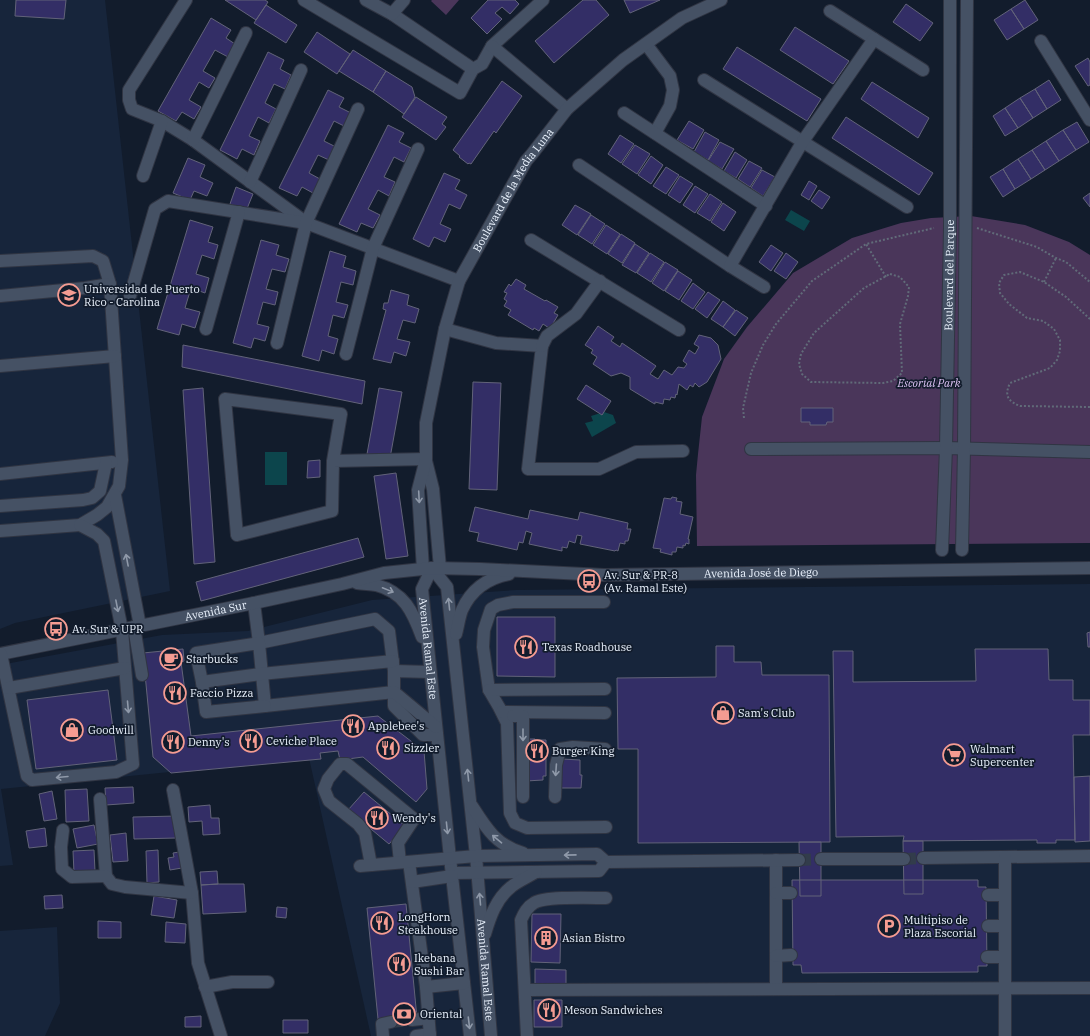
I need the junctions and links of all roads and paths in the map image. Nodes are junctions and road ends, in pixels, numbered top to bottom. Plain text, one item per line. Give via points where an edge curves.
1 (186, 0) edge
2 (304, 0) edge
3 (366, 0) edge
4 (404, 0) edge
5 (543, 0) edge
6 (721, 0) edge
7 (950, 0) edge
8 (967, 0) edge
9 (830, 10) dead end
10 (392, 14) junction
11 (246, 33) dead end
12 (874, 39) junction
13 (1041, 41) dead end
14 (646, 44) junction
15 (492, 46) junction
16 (473, 69) junction
17 (301, 70) dead end
18 (923, 70) dead end
19 (704, 80) dead end
20 (358, 109) dead end
21 (567, 110) junction
22 (624, 113) dead end
23 (1090, 120) edge
24 (162, 121) junction
25 (654, 133) junction
26 (193, 140) junction
27 (803, 141) junction
28 (418, 149) dead end
29 (578, 165) dead end
30 (143, 176) dead end
31 (250, 182) junction
32 (766, 206) junction
33 (907, 206) dead end
34 (239, 212) junction
35 (306, 222) junction
36 (966, 226) junction
37 (934, 228) dead end
38 (531, 240) dead end
39 (866, 244) junction
40 (374, 248) junction
41 (1056, 258) junction
42 (0, 261) edge
43 (730, 266) junction
44 (886, 277) junction
45 (459, 281) junction
46 (600, 281) junction
47 (1044, 282) junction
48 (1090, 282) edge
49 (110, 284) junction
50 (764, 287) dead end
51 (0, 296) edge
52 (130, 296) dead end
53 (1090, 318) edge
54 (206, 329) dead end
55 (445, 329) junction
56 (679, 330) dead end
57 (277, 343) dead end
58 (542, 346) junction
59 (346, 354) dead end
60 (115, 356) junction
61 (0, 366) edge
62 (1090, 407) edge
63 (744, 418) dead end
64 (946, 448) junction
65 (752, 449) dead end
66 (964, 449) junction
67 (683, 451) dead end
68 (1090, 452) edge
69 (426, 459) junction
70 (122, 460) junction
71 (333, 461) junction
72 (106, 463) junction
73 (0, 474) edge
74 (115, 495) junction
75 (0, 506) edge
76 (80, 525) junction
77 (0, 531) edge
78 (942, 550) dead end
79 (962, 550) dead end
80 (1090, 568) edge
81 (431, 569) junction
82 (523, 571) junction
83 (131, 578) junction
84 (112, 581) junction
85 (350, 582) junction
86 (604, 602) dead end
87 (254, 603) junction
88 (137, 626) junction
89 (122, 630) junction
90 (259, 643) junction
91 (453, 643) junction
92 (1, 654) edge
93 (429, 656) junction
94 (394, 666) junction
95 (125, 668) junction
96 (430, 672) junction
97 (262, 674) junction
98 (142, 675) dead end
99 (202, 682) junction
100 (9, 688) junction
101 (605, 689) dead end
102 (489, 690) junction
103 (394, 692) junction
104 (265, 706) junction
105 (605, 713) dead end
106 (503, 714) junction
107 (436, 731) junction
108 (605, 749) dead end
109 (173, 790) dead end
110 (523, 797) dead end
111 (555, 797) dead end
112 (100, 799) dead end
113 (470, 802) junction
114 (606, 827) dead end
115 (63, 830) dead end
116 (532, 855) junction
117 (476, 856) junction
118 (1090, 856) edge
119 (1005, 857) junction
120 (450, 858) junction
121 (923, 858) tunnel mouth
122 (904, 859) tunnel mouth
123 (776, 860) junction
124 (799, 860) tunnel mouth
125 (821, 860) tunnel mouth
126 (405, 862) junction
127 (606, 862) junction
128 (537, 872) junction
129 (477, 873) junction
130 (452, 875) junction
131 (106, 876) junction
132 (412, 882) junction
133 (192, 893) junction
134 (776, 893) junction
135 (791, 893) dead end
136 (988, 895) dead end
137 (1005, 895) junction
138 (606, 898) dead end
139 (988, 926) dead end
140 (1005, 926) junction
141 (483, 939) junction
142 (791, 955) dead end
143 (776, 956) junction
144 (987, 957) dead end
145 (1005, 957) junction
146 (268, 982) dead end
147 (464, 983) junction
148 (206, 987) junction
149 (426, 987) junction
150 (1005, 988) junction
151 (1090, 988) edge
152 (776, 989) junction
153 (525, 990) junction
154 (429, 1018) junction
155 (412, 1020) tunnel mouth
156 (391, 1022) dead end
157 (430, 1035) edge
158 (221, 1036) edge
159 (383, 1036) edge
160 (416, 1036) edge
161 (470, 1036) edge
162 (491, 1036) edge
163 (527, 1036) edge
164 (1005, 1036) edge

1 - 24 street via 129,90 132,108
2 - 16 street via 460,93
3 - 10 street
4 - 10 street
5 - 15 street
6 - 14 street, Boulevard de la Media Luna via 682,18
7 - 64 street, Boulevard del Parque via 950,228
8 - 36 street, Boulevard del Parque
9 - 12 street
10 - 16 street
11 - 26 street
12 - 18 street
12 - 27 street
13 - 23 street
14 - 21 street, Boulevard de la Media Luna via 623,60
14 - 25 street via 670,76 673,90 670,106
15 - 16 street via 482,64
15 - 21 street
17 - 31 street
19 - 27 street
20 - 35 street
21 - 45 street, Boulevard de la Media Luna via 526,161
22 - 25 street
24 - 26 street
24 - 30 street
25 - 32 street
26 - 31 street
27 - 32 street
27 - 33 street
28 - 40 street
29 - 43 street
31 - 35 street
32 - 43 street
34 - 35 street
34 - 52 street via 168,201 155,209
34 - 54 street
35 - 40 street
35 - 57 street
36 - 41 path via 1037,247
36 - 66 street, Boulevard del Parque
37 - 39 path
38 - 46 street
39 - 44 path
39 - 63 path via 812,282 776,324 763,345 751,373 743,408
40 - 45 street
40 - 59 street
41 - 47 path
41 - 48 path via 1066,262
42 - 49 street via 93,256 103,261
43 - 50 street
44 - 44 path via 864,288 814,333 801,354 799,364 802,374 811,382 883,383 893,381 902,373 900,324 909,287 900,277 890,274
45 - 55 street, Boulevard de la Media Luna
46 - 56 street
46 - 58 street via 576,314 547,336
47 - 53 path
47 - 62 path via 1020,272 1004,275 1000,283 1000,293 1009,304 1028,318 1043,321 1054,329 1060,340 1057,360 1050,368 1010,383 1006,390 1008,397 1020,406
49 - 51 street
49 - 60 street
55 - 58 street via 496,343
55 - 69 street, Boulevard de la Media Luna via 426,423
58 - 67 street via 528,469 599,469 636,452
60 - 61 street
60 - 70 street
64 - 65 street
64 - 66 street
64 - 78 street, Boulevard del Parque
66 - 68 street
66 - 79 street, Boulevard del Parque
69 - 71 street
69 - 81 street, Boulevard de la Media Luna via 433,490
69 -> 81 street, Boulevard de la Media Luna via 418,490
70 - 72 street
70 - 74 street via 119,486
71 - 71 street via 341,414 225,399 237,535 332,511
72 - 73 street
72 - 75 street via 100,491 92,498
74 - 76 street via 107,507
83 -> 74 street
76 - 77 street
76 - 84 street via 104,541
80 - 82 street, Avenida José de Diego via 604,575
81 - 82 street, Avenida José de Diego
81 - 85 street, Avenida Sur via 384,573
91 -> 81 street, Avenida Ramal Este via 448,587
81 - 93 street, Avenida Ramal Este via 422,589
82 - 91 street via 499,576 476,589 461,612
83 - 84 street
83 - 88 street
84 -> 89 street
85 - 87 street, Avenida Sur
85 -> 93 street via 376,585 395,593 406,604 416,621
86 - 102 street via 513,602 491,609 484,630 483,647
87 - 88 street, Avenida Sur
87 - 90 street
88 - 89 street, Avenida Sur
88 - 98 street
89 - 92 street, Avenida Sur
89 - 95 street
90 - 94 street via 375,619 389,632
90 - 97 street
90 - 99 street via 196,653
113 -> 91 street, Avenida Ramal Este
92 - 100 street
93 - 96 street, Avenida Ramal Este
94 - 96 street
94 - 97 street
94 - 103 street
95 - 100 street
95 -> 100 street via 132,764 116,772 32,780 28,776
96 - 107 street, Avenida Ramal Este
97 - 99 street
97 - 104 street
99 - 104 street via 206,712
101 - 102 street
102 - 106 street
103 - 104 street
103 - 107 street
105 - 106 street
106 -> 110 street via 523,716
106 - 114 street via 507,724 510,813 515,823 527,828
107 -> 120 street, Avenida Ramal Este
108 -> 111 street via 560,749 556,765
109 - 133 street
112 - 131 street
116 -> 113 street via 512,850 489,832
113 - 117 street, Avenida Ramal Este
115 - 131 street via 62,869 72,877
116 - 117 street
127 -> 116 street via 597,854
117 - 120 street
117 - 129 street, Avenida Ramal Este
118 - 119 street
119 - 121 street
119 - 137 street
120 - 126 street
120 - 130 street, Avenida Ramal Este
122 - 125 street
123 - 124 street
123 - 127 street
123 - 134 street
126 - 126 street via 366,865 365,833 358,824 329,801 324,789 328,779 340,764 347,764 414,819 398,843
126 - 132 street
127 - 128 street via 599,871
128 - 129 street
128 - 141 street via 511,886 498,901
129 - 130 street
141 -> 129 street, Avenida Ramal Este
130 - 132 street
130 - 147 street, Avenida Ramal Este
131 - 133 street via 112,884 125,887
132 - 149 street
133 - 148 street via 198,963
134 - 135 street
134 - 143 street
136 - 137 street
137 - 140 street
138 - 153 street via 546,899 535,902 525,911 521,920
139 - 140 street
140 - 145 street
141 - 162 street, Avenida Ramal Este
142 - 143 street
143 - 152 street
144 - 145 street
145 - 150 street
146 - 148 street via 232,982
147 - 149 street
147 -> 161 street, Avenida Ramal Este
148 - 158 street
149 - 154 street
150 - 151 street
150 - 152 street
150 - 164 street
152 - 153 street
153 - 163 street
154 - 155 street
154 - 157 street
156 - 159 street via 382,1024
157 - 160 street

